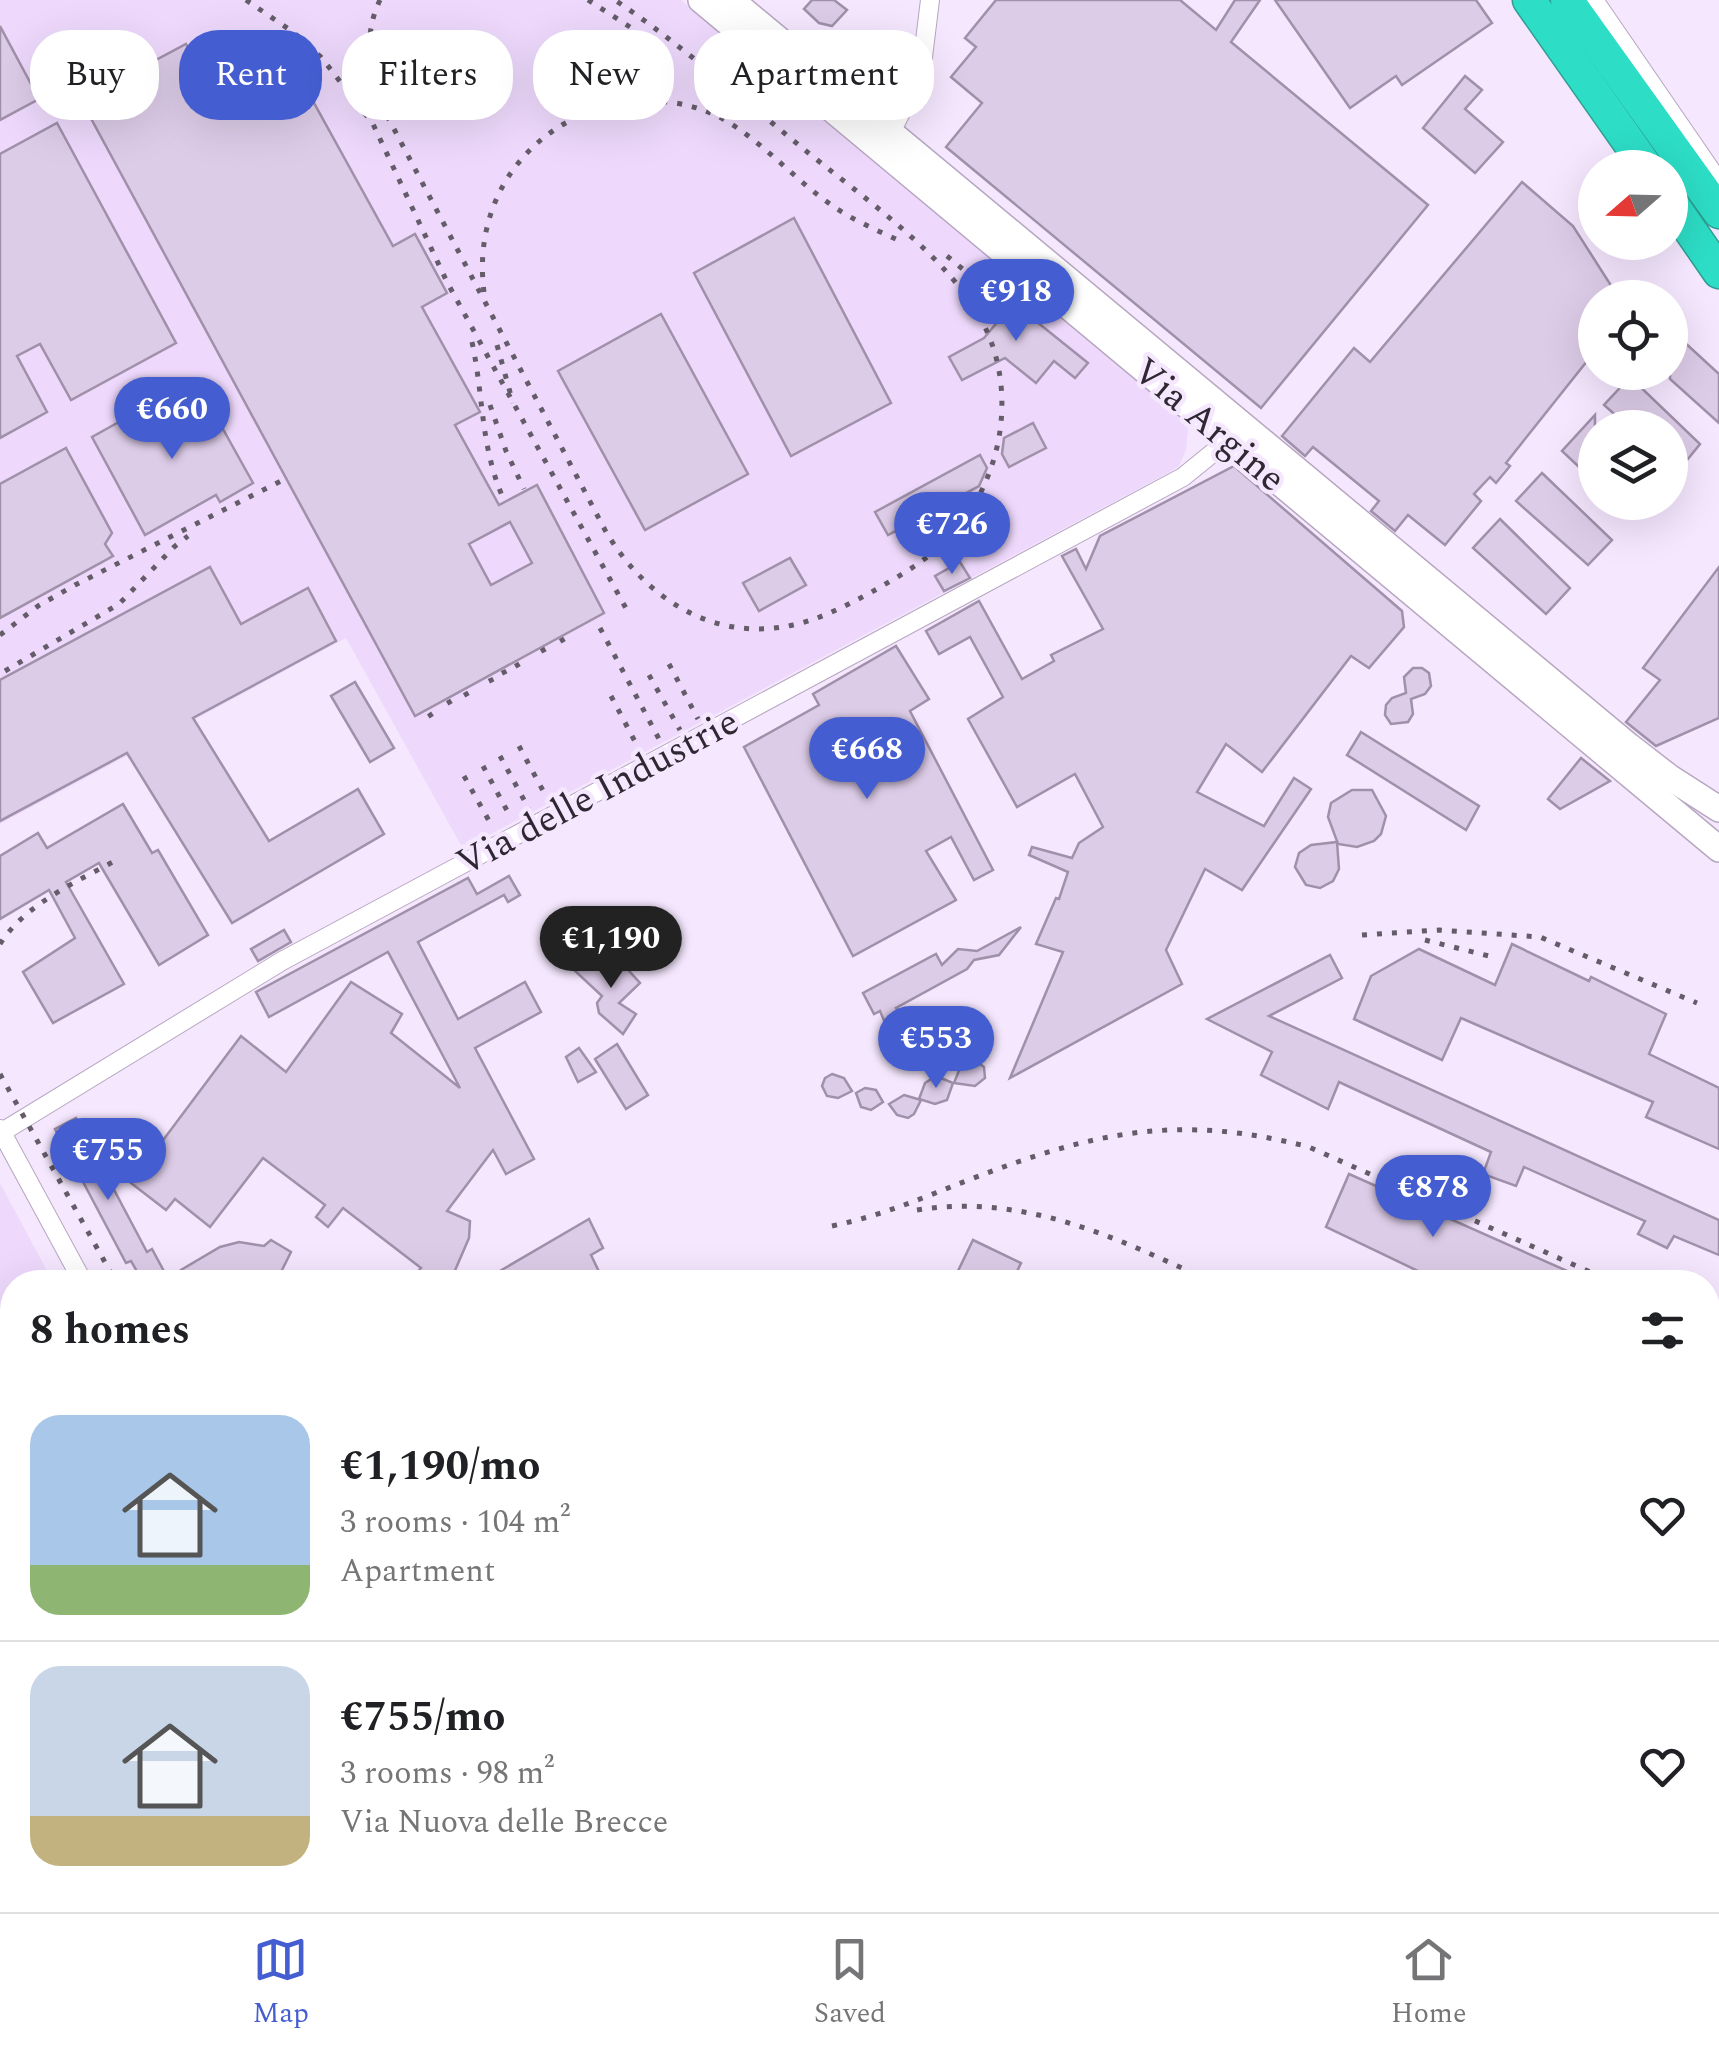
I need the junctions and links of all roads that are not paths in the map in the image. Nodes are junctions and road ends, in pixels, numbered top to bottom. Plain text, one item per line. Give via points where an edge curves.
1 (701, 0) edge
2 (731, 0) edge
3 (930, 0) edge
4 (1529, 0) edge
5 (1567, 0) edge
6 (1594, 0) edge
7 (885, 141) junction
8 (1633, 150) edge
9 (1719, 182) edge
10 (1719, 212) edge
11 (1688, 227) edge
12 (1719, 272) edge
13 (1238, 432) junction
14 (1719, 809) edge
15 (1719, 850) edge
16 (1, 1130) edge
17 (77, 1270) edge

1 - 7 street, Via Argine
2 - 7 street, Via Argine
3 - 7 street via 916,84
4 - 8 highway
5 - 10 highway
6 - 9 street
7 - 13 street, Via Argine
11 - 12 highway
13 - 14 street, Via Argine via 1629,746
13 - 15 street, Via Argine
13 - 16 street, Via delle Industrie via 1182,477 282,961
16 - 17 street

